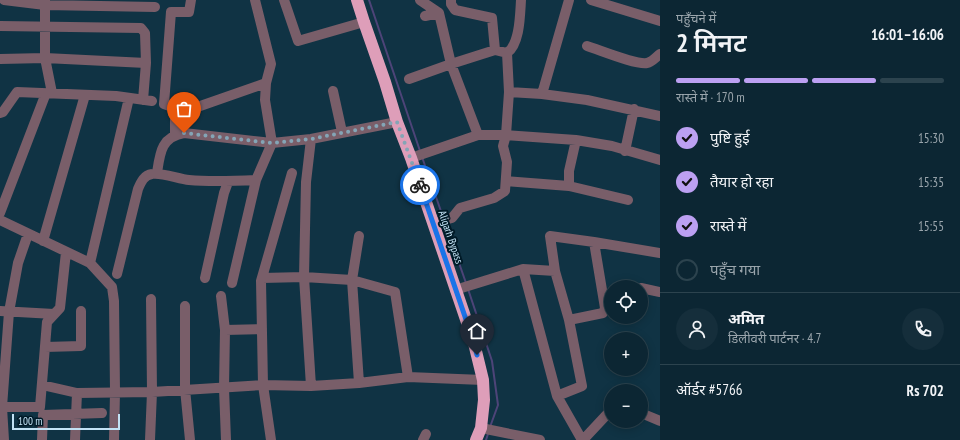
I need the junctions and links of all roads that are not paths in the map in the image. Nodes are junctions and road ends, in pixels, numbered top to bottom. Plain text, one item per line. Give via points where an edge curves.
1 (4, 0) edge
2 (191, 0) edge
3 (255, 0) edge
4 (284, 0) edge
5 (357, 0) edge
6 (420, 0) edge
7 (451, 0) edge
8 (521, 0) edge
9 (569, 0) edge
10 (591, 0) edge
11 (45, 3) edge
12 (155, 7) dead end
13 (439, 13) junction
14 (425, 16) dead end
15 (660, 21) edge
16 (364, 22) junction
17 (0, 26) edge
18 (46, 26) junction
19 (587, 46) dead end
20 (495, 50) junction
21 (507, 53) junction
22 (660, 54) edge
23 (45, 58) junction
24 (0, 59) edge
25 (146, 63) junction
26 (451, 64) junction
27 (409, 79) dead end
28 (266, 83) junction
29 (332, 91) dead end
30 (509, 92) junction
31 (49, 93) junction
32 (542, 94) junction
33 (85, 95) junction
34 (129, 98) junction
35 (175, 108) junction
36 (634, 109) junction
37 (0, 113) edge
38 (660, 116) edge
39 (397, 122) junction
40 (342, 132) junction
41 (175, 134) junction
42 (478, 135) junction
43 (506, 135) junction
44 (311, 139) junction
45 (576, 140) junction
46 (272, 143) junction
47 (625, 151) junction
48 (417, 156) junction
49 (660, 160) edge
50 (292, 173) dead end
51 (157, 174) junction
52 (256, 180) junction
53 (506, 181) junction
54 (228, 182) junction
55 (569, 186) junction
56 (628, 200) dead end
57 (0, 213) edge
58 (0, 220) edge
59 (435, 223) junction
60 (28, 234) junction
61 (359, 236) dead end
62 (43, 241) junction
63 (594, 242) junction
64 (659, 251) edge
65 (66, 252) junction
66 (90, 263) junction
67 (524, 270) junction
68 (555, 271) junction
69 (117, 274) dead end
70 (304, 277) junction
71 (205, 278) dead end
72 (262, 278) junction
73 (352, 280) junction
74 (232, 283) dead end
75 (462, 288) junction
76 (648, 289) edge
77 (660, 292) edge
78 (221, 296) dead end
79 (151, 299) dead end
80 (185, 306) dead end
81 (4, 311) edge
82 (82, 311) dead end
83 (49, 317) junction
84 (569, 320) junction
85 (262, 329) junction
86 (225, 330) junction
87 (45, 347) junction
88 (2, 365) edge
89 (408, 378) junction
90 (483, 380) junction
91 (2, 382) edge
92 (359, 383) junction
93 (42, 385) junction
94 (263, 385) junction
95 (311, 386) junction
96 (224, 388) junction
97 (185, 389) junction
98 (115, 392) junction
99 (152, 392) junction
100 (77, 394) junction
101 (556, 396) junction
102 (1, 407) edge
103 (42, 411) junction
104 (102, 413) dead end
105 (76, 415) junction
106 (648, 416) edge
107 (604, 418) edge
108 (660, 421) edge
109 (489, 432) edge
110 (4, 440) edge
111 (42, 440) edge
112 (75, 440) edge
113 (114, 440) edge
114 (150, 440) edge
115 (190, 440) edge
116 (226, 440) edge
117 (271, 440) edge
118 (476, 440) edge
119 (537, 440) edge
120 (583, 440) edge

1 - 11 street
2 - 35 street via 189,12 171,12 164,104
3 - 28 street via 271,58
4 - 16 street via 298,41
5 - 16 highway, Aligarh Bypass
6 - 13 street
7 - 20 street via 455,10 492,18
8 - 21 street via 518,30 514,45
9 - 32 street
10 - 15 street
11 - 12 street
11 - 18 street
13 - 14 street
13 - 26 street
16 - 39 highway, Aligarh Bypass
17 - 18 street
18 - 23 street
18 - 25 street via 141,28 145,32
19 - 22 street via 645,63
20 - 21 street
20 - 26 street
21 - 30 street
23 - 24 street
23 - 25 street
23 - 31 street
25 - 34 street via 148,100
26 - 27 street
26 - 42 street
28 - 35 street via 186,111
28 - 46 street via 265,100
29 - 40 street
30 - 32 street
30 - 43 street
31 - 33 street
31 - 37 street via 17,92
31 - 57 street
32 - 36 street
33 - 34 street
33 - 62 street
34 - 66 street
35 - 41 street
36 - 38 street
36 - 47 street
39 - 40 street
39 - 48 highway, Aligarh Bypass
40 - 44 street
41 - 46 street
41 - 51 street via 164,144
42 - 43 street
42 - 48 street
43 - 45 street
43 - 53 street via 503,146 507,162
44 - 46 street
44 - 70 street via 306,182
45 - 47 street via 612,146
45 - 55 street via 569,170
46 - 52 street
47 - 49 street
48 - 59 highway, Aligarh Bypass
50 - 72 street
51 - 54 street via 188,180
51 - 69 street via 145,177 138,189
52 - 54 street
52 - 74 street
53 - 55 street
53 - 59 street via 505,191 501,194 460,208 452,218
54 - 71 street
55 - 56 street
58 - 60 street
59 - 75 highway, Aligarh Bypass
60 - 62 street
60 - 81 street
61 - 73 street
62 - 65 street
63 - 64 street
63 - 68 street via 550,236
63 - 84 street via 605,308 603,313
65 - 66 street
65 - 83 street via 60,308
66 - 98 street via 112,287
67 - 68 street
67 - 75 street
67 - 101 street
68 - 84 street
70 - 72 street
70 - 73 street
70 - 95 street
72 - 85 street
73 - 89 street via 395,292
73 - 92 street
75 - 90 highway, Aligarh Bypass
76 - 77 street
78 - 86 street
79 - 99 street
80 - 97 street
81 - 83 street
81 - 88 street
82 - 87 street via 81,346
83 - 87 street
84 - 101 street via 582,386
85 - 86 street
85 - 94 street
86 - 96 street
87 - 93 street
88 - 91 street
89 - 90 street
89 - 92 street
90 - 109 highway, Aligarh Bypass
91 - 102 street
92 - 95 street
93 - 100 street
93 - 103 street
94 - 95 street
94 - 96 street
94 - 117 street
96 - 97 street
96 - 116 street
97 - 99 street
97 - 115 street
98 - 99 street
98 - 100 street
98 - 113 street
99 - 114 street
100 - 105 street
101 - 120 street
102 - 103 street
102 - 110 street
103 - 105 street
103 - 111 street
104 - 105 street
105 - 112 street
106 - 108 street
107 - 120 street
109 - 118 highway, Aligarh Bypass
109 - 119 street

